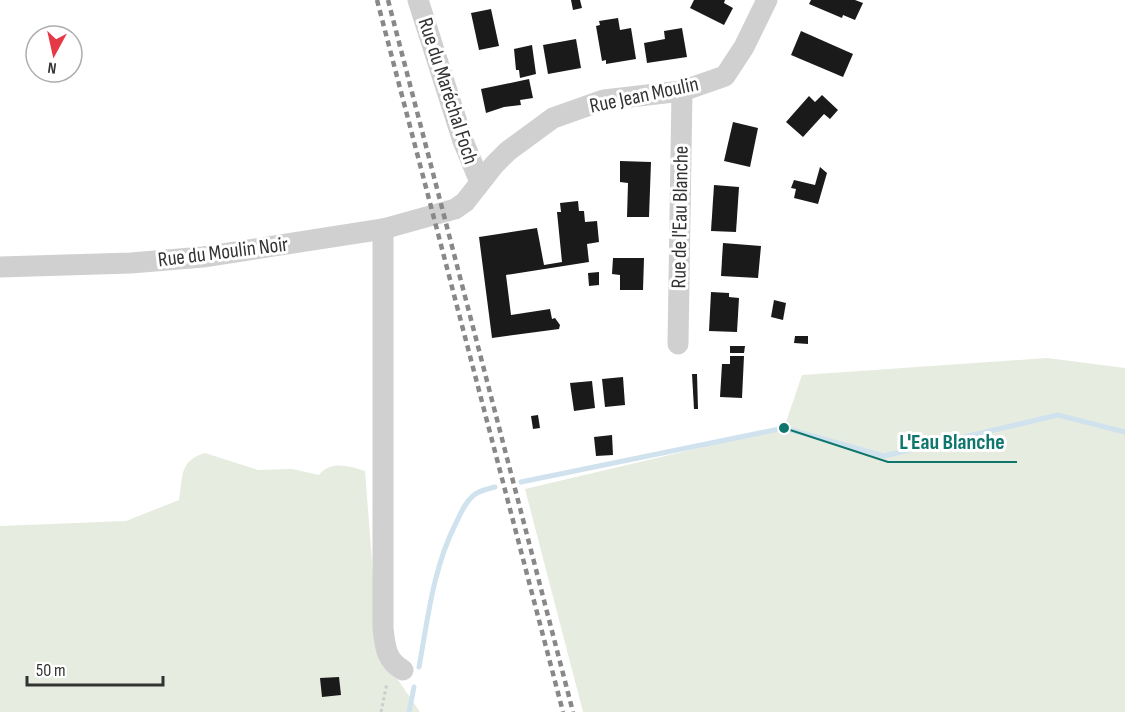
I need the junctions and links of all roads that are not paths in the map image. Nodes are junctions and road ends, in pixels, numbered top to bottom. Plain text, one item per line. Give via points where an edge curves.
1 (418, 0) edge
2 (767, 0) edge
3 (682, 91) junction
4 (480, 182) junction
5 (443, 213) joint
6 (382, 229) junction
7 (0, 267) edge
8 (678, 344) dead end
9 (399, 668) road end

1 - 4 street, Rue du Maréchal Foch
2 - 3 street, Rue Jean Moulin via 725,76
3 - 4 street, Rue Jean Moulin via 604,100 553,118 508,151
3 - 8 street, Rue de l'Eau Blanche
4 - 5 street, Rue Jean Moulin via 461,206
5 - 6 street, Rue du Moulin Noir
6 - 7 street, Rue du Moulin Noir via 203,257
6 - 9 street via 383,628 388,656

